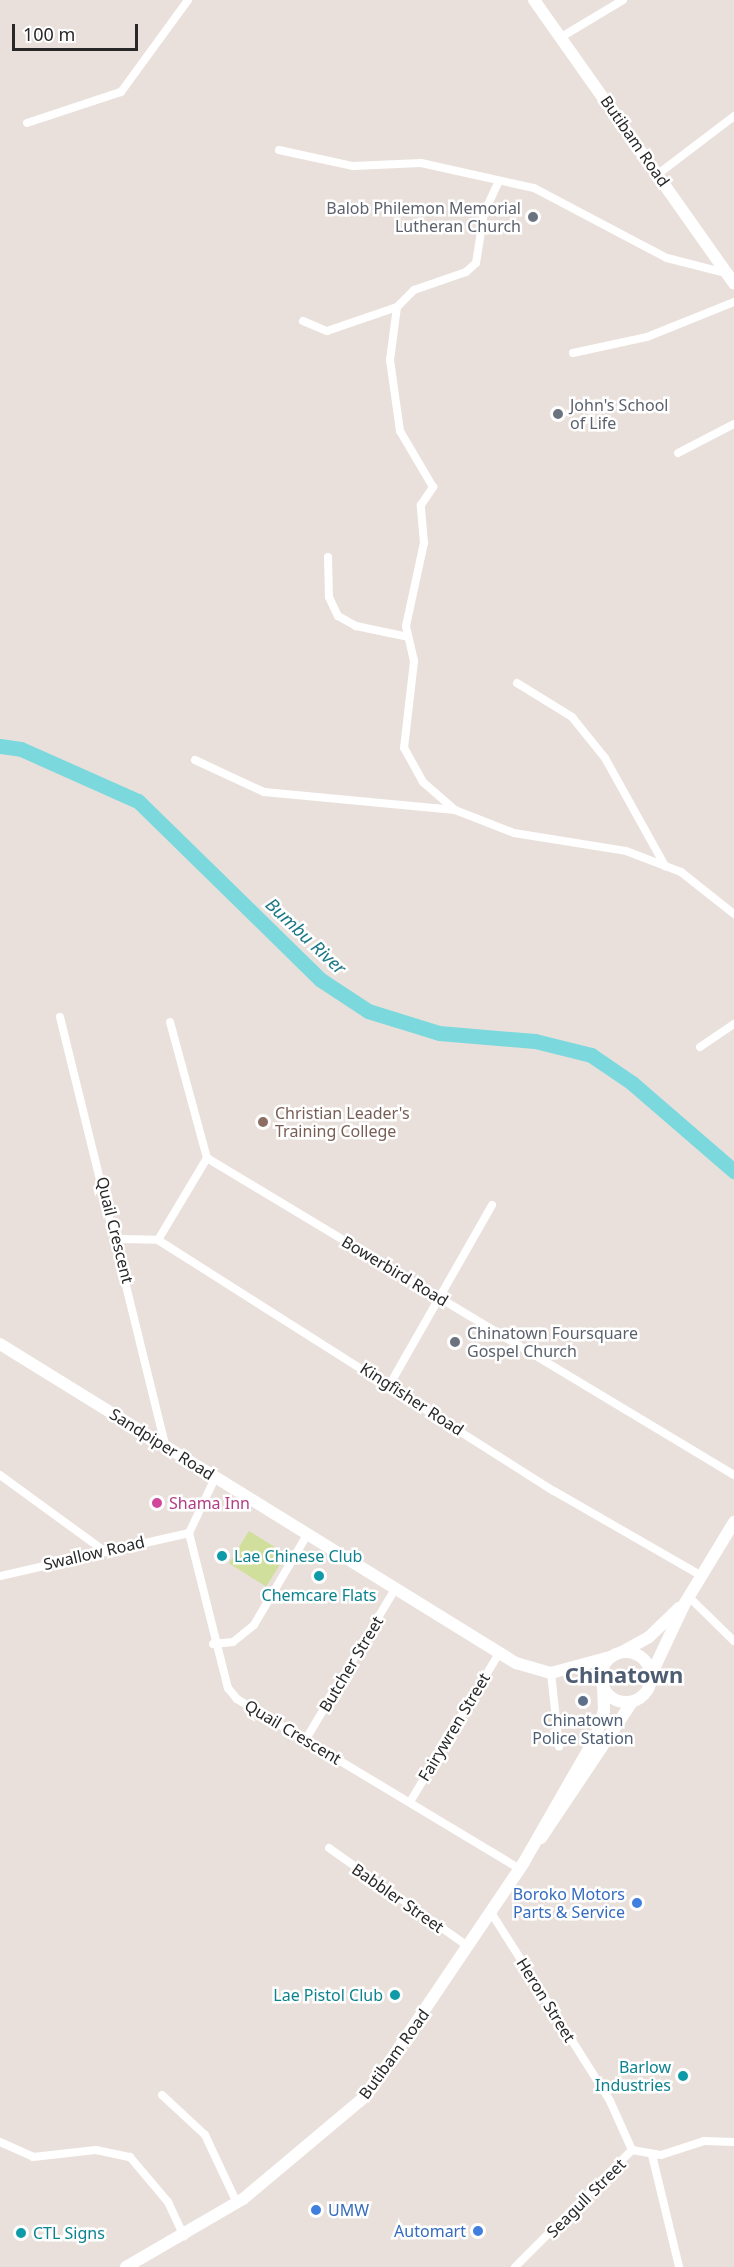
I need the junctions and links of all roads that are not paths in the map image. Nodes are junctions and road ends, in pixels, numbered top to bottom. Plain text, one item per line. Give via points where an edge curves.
1 (188, 0) edge
2 (534, 0) edge
3 (623, 0) edge
4 (563, 36) junction
5 (734, 116) edge
6 (27, 123) dead end
7 (279, 150) dead end
8 (658, 174) junction
9 (499, 181) junction
10 (726, 273) junction
11 (734, 284) edge
12 (734, 302) edge
13 (397, 307) junction
14 (303, 321) dead end
15 (573, 353) dead end
16 (734, 424) edge
17 (678, 453) dead end
18 (328, 557) dead end
19 (408, 638) junction
20 (517, 683) dead end
21 (195, 760) dead end
22 (455, 810) junction
23 (665, 866) junction
24 (734, 914) edge
25 (60, 1017) dead end
26 (170, 1022) dead end
27 (734, 1024) edge
28 (700, 1047) dead end
29 (207, 1158) junction
30 (492, 1205) dead end
31 (118, 1239) junction
32 (158, 1240) junction
33 (438, 1297) junction
34 (0, 1344) edge
35 (390, 1384) junction
36 (165, 1444) junction
37 (0, 1475) edge
38 (734, 1475) edge
39 (215, 1478) junction
40 (734, 1522) edge
41 (189, 1533) junction
42 (308, 1535) junction
43 (103, 1550) junction
44 (0, 1576) edge
45 (702, 1576) junction
46 (395, 1589) junction
47 (687, 1600) junction
48 (734, 1641) edge
49 (213, 1644) junction
50 (499, 1653) junction
51 (615, 1655) junction
52 (576, 1668) junction
53 (551, 1673) junction
54 (652, 1673) junction
55 (602, 1683) junction
56 (632, 1702) junction
57 (306, 1739) junction
58 (559, 1747) dead end
59 (410, 1802) junction
60 (329, 1848) dead end
61 (528, 1855) junction
62 (520, 1869) junction
63 (492, 1914) junction
64 (469, 1947) junction
65 (162, 2095) dead end
66 (0, 2142) edge
67 (734, 2142) edge
68 (632, 2150) junction
69 (652, 2155) junction
70 (237, 2203) junction
71 (184, 2236) junction
72 (126, 2267) edge
73 (515, 2267) edge
74 (679, 2267) edge

1 - 6 street via 121,92
2 - 4 main road, Butibam Road
3 - 4 street
4 - 8 main road, Butibam Road
5 - 8 street
7 - 9 street via 353,166 421,163
8 - 10 main road, Butibam Road
9 - 10 street via 534,188 667,258
9 - 13 street via 484,213 476,263 466,272 414,290
10 - 11 main road, Butibam Road
12 - 15 street via 647,337
13 - 14 street via 327,332
13 - 19 street via 390,360 393,400 400,431 433,487 421,505 424,543
16 - 17 street
18 - 19 street via 329,597 338,616 356,626
19 - 22 street via 414,661 404,748 423,782
20 - 23 street via 572,717 605,758
21 - 22 street via 264,792
22 - 23 street via 514,833 626,851
23 - 24 street via 702,885
25 - 31 street, Quail Crescent
26 - 29 street
27 - 28 street
29 - 32 street
29 - 33 street, Bowerbird Road
30 - 33 street
31 - 32 street
31 - 36 street, Quail Crescent
32 - 35 street, Kingfisher Road
33 - 35 street
33 - 38 street, Bowerbird Road
34 - 36 main road, Sandpiper Road
35 - 45 street, Kingfisher Road via 554,1491
36 - 39 main road, Sandpiper Road
37 - 43 street
39 - 41 street
39 - 42 main road, Sandpiper Road
40 - 45 main road
41 - 43 street, Swallow Road
41 - 49 street, Quail Crescent
42 - 46 main road, Sandpiper Road
42 - 49 street via 254,1625 233,1642
43 - 44 street, Swallow Road
45 - 47 main road
46 - 50 main road, Sandpiper Road
46 - 57 street, Butcher Street
47 - 48 street
47 - 51 main road via 649,1637
47 - 54 main road
49 - 57 street, Quail Crescent via 237,1699
50 - 53 main road, Sandpiper Road
50 - 59 street, Fairywren Street
51 - 52 main road
51 - 54 main road via 641,1656
51 - 55 main road
52 - 53 main road
52 - 55 main road
53 - 58 street
54 - 56 main road via 646,1694
55 - 56 main road via 613,1699
55 - 61 main road, Butibam Road via 604,1712 595,1738
56 - 61 main road, Butibam Road
57 - 59 street, Quail Crescent
59 - 62 street, Quail Crescent
60 - 64 street, Babbler Street
61 - 62 main road, Butibam Road
62 - 63 main road, Butibam Road
63 - 64 main road, Butibam Road
63 - 68 street, Heron Street via 610,2101
64 - 70 main road, Butibam Road via 367,2095
65 - 70 street via 205,2135
66 - 71 street via 33,2157 96,2150 130,2157 168,2202
67 - 69 street, Seagull Street via 704,2141
68 - 69 street, Seagull Street
68 - 73 street, Seagull Street
69 - 74 street
70 - 71 main road, Butibam Road
71 - 72 main road, Butibam Road

